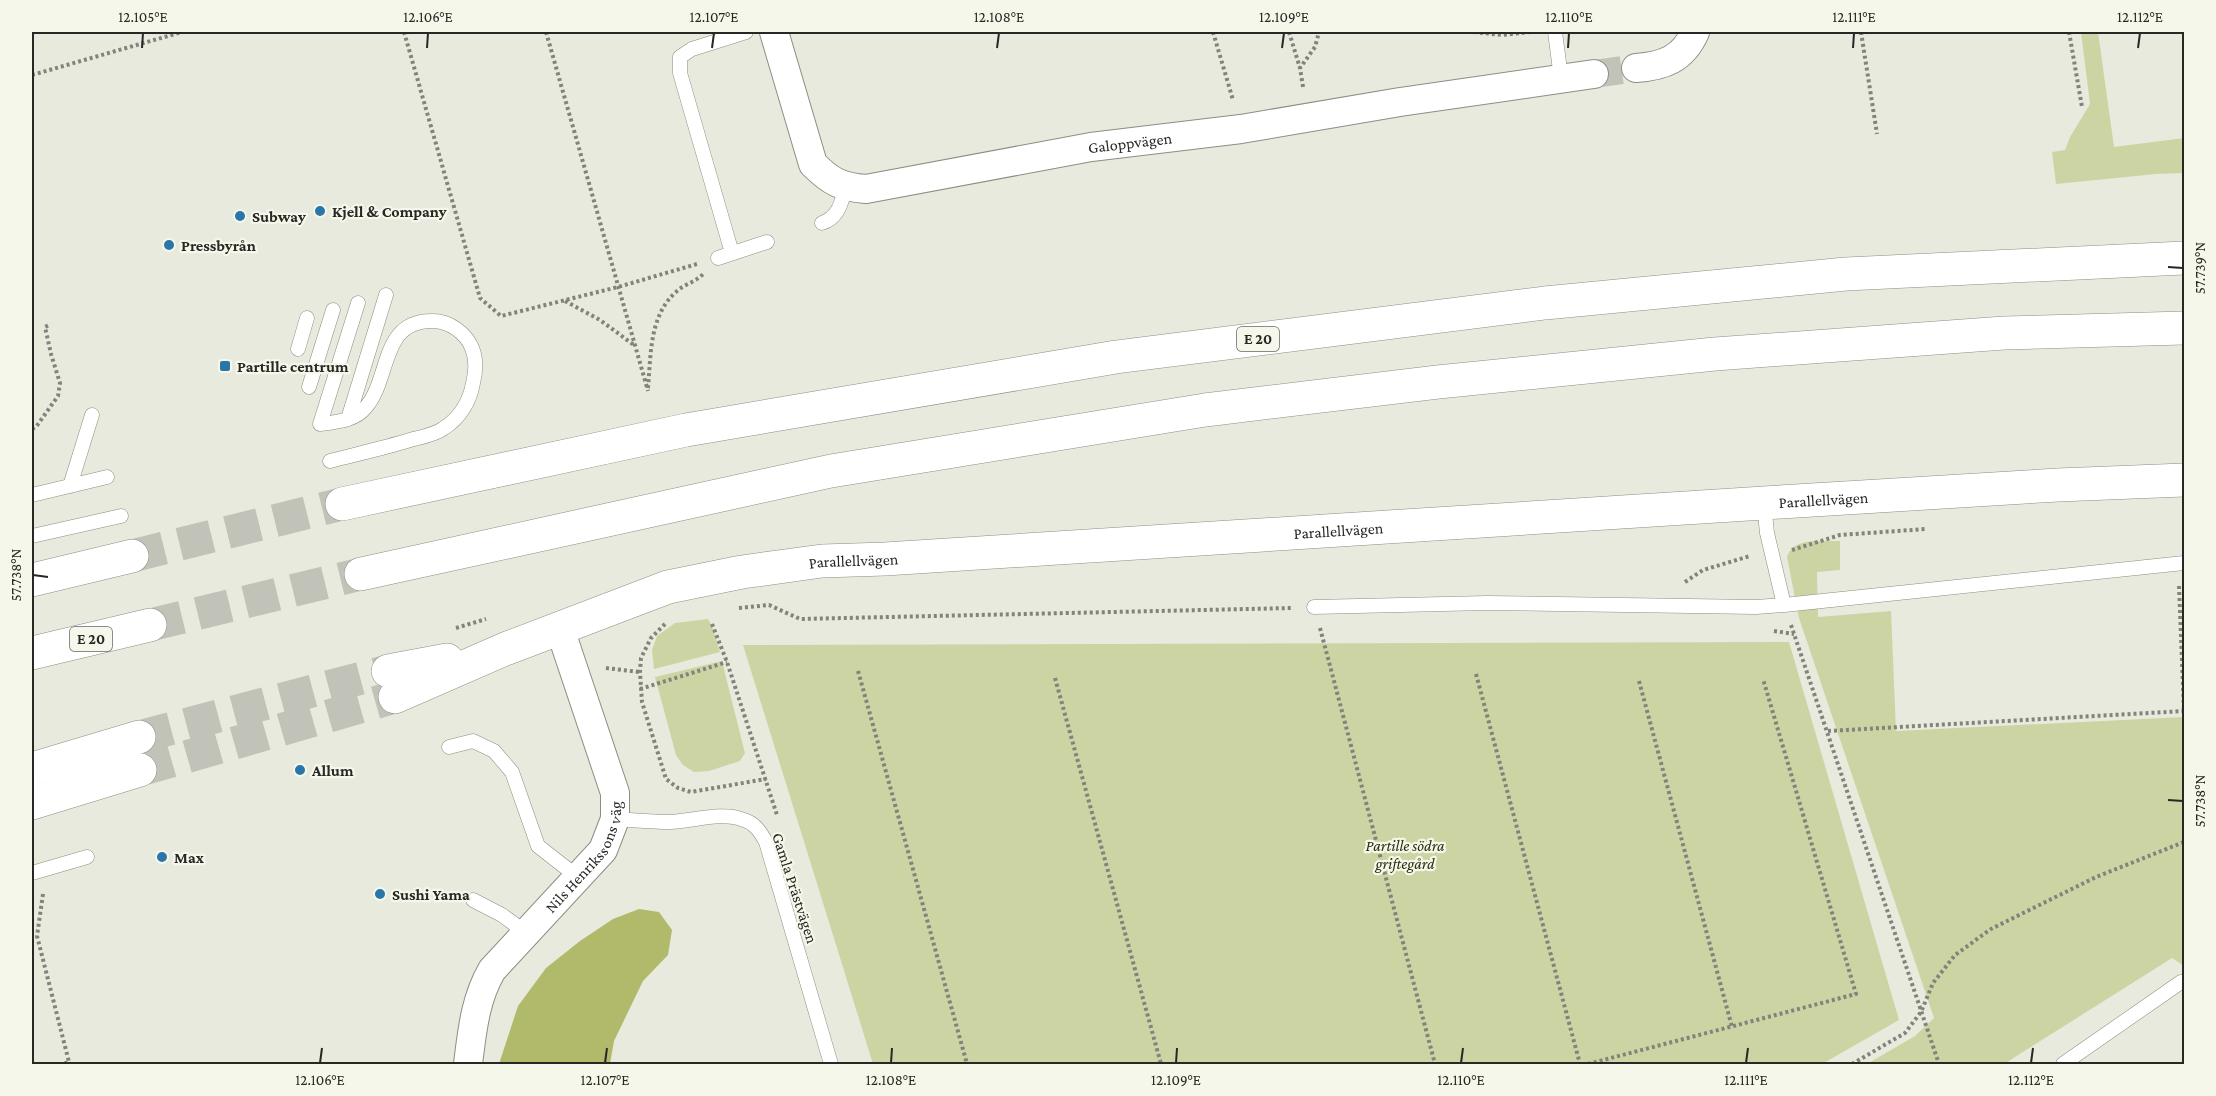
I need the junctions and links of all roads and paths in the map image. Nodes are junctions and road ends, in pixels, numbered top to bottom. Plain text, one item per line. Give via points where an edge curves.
1 (182, 32) edge
2 (404, 32) edge
3 (546, 32) edge
4 (746, 32) edge
5 (774, 32) edge
6 (1213, 32) edge
7 (1289, 32) edge
8 (1319, 32) edge
9 (1474, 32) edge
10 (1530, 32) edge
11 (1555, 32) edge
12 (1695, 32) edge
13 (1861, 32) edge
14 (2069, 32) edge
15 (1300, 68) junction
16 (1636, 68) tunnel mouth
17 (1594, 74) tunnel mouth
18 (32, 75) edge
19 (1561, 78) junction
20 (2082, 107) dead end
21 (1307, 117) junction
22 (1241, 129) junction
23 (1877, 134) dead end
24 (846, 187) junction
25 (822, 223) dead end
26 (767, 243) dead end
27 (732, 253) junction
28 (718, 258) junction
29 (2184, 258) edge
30 (618, 287) junction
31 (386, 295) dead end
32 (565, 301) junction
33 (358, 303) dead end
34 (333, 310) dead end
35 (307, 318) dead end
36 (49, 326) dead end
37 (2184, 328) edge
38 (634, 345) junction
39 (298, 350) dead end
40 (309, 387) dead end
41 (92, 415) dead end
42 (348, 419) junction
43 (32, 429) edge
44 (330, 461) dead end
45 (105, 474) dead end
46 (2184, 480) edge
47 (70, 486) junction
48 (32, 495) edge
49 (1764, 503) junction
50 (342, 504) tunnel mouth
51 (121, 516) dead end
52 (32, 536) edge
53 (132, 556) tunnel mouth
54 (2181, 563) edge
55 (361, 574) tunnel mouth
56 (32, 580) edge
57 (1784, 605) junction
58 (1314, 607) junction
59 (734, 609) dead end
60 (667, 622) dead end
61 (712, 624) dead end
62 (150, 625) tunnel mouth
63 (560, 629) junction
64 (32, 653) edge
65 (858, 671) dead end
66 (1476, 674) dead end
67 (1055, 678) dead end
68 (1763, 679) dead end
69 (1639, 681) dead end
70 (392, 684) tunnel mouth
71 (640, 689) junction
72 (2184, 711) edge
73 (1827, 731) junction
74 (139, 737) tunnel mouth
75 (449, 747) dead end
76 (32, 769) edge
77 (141, 770) tunnel mouth
78 (766, 779) dead end
79 (32, 803) edge
80 (615, 819) junction
81 (2184, 842) edge
82 (87, 857) dead end
83 (35, 872) edge
84 (579, 878) junction
85 (473, 900) dead end
86 (525, 932) junction
87 (2181, 982) dead end
88 (1921, 1012) junction
89 (1732, 1026) junction
90 (63, 1065) edge
91 (468, 1065) edge
92 (831, 1065) edge
93 (967, 1065) edge
94 (1161, 1065) edge
95 (1435, 1065) edge
96 (1580, 1065) edge
97 (1588, 1065) edge
98 (1852, 1065) edge
99 (1939, 1065) edge
100 (2062, 1065) edge

1 - 18 path
2 - 32 path via 480,298 501,316
3 - 30 path
4 - 27 lane via 692,48 680,57 680,73
5 - 24 street via 813,164
6 - 22 path
7 - 15 path
8 - 15 path via 1315,47
9 - 10 path
11 - 19 lane
12 - 16 street via 1677,56 1658,66
13 - 23 path
14 - 20 path
15 - 21 path
17 - 19 street, Galoppvägen
19 - 21 street, Galoppvägen
21 - 22 street, Galoppvägen
22 - 24 street, Galoppvägen via 1092,147 866,189
24 - 25 lane via 837,213
26 - 27 lane
27 - 28 lane
28 - 30 path
28 - 38 path via 700,277 677,291 661,312 652,337 648,391
29 - 50 main road, E 20 via 1822,276 1545,303 1116,357 686,430
30 - 32 path
30 - 38 path
31 - 42 lane
32 - 38 path
33 - 42 lane via 320,424
34 - 40 lane
35 - 39 lane
36 - 43 path via 45,327 60,383 58,396
37 - 55 main road via 2004,333 1715,354 1205,410 831,471
41 - 47 lane
42 - 44 lane via 365,409 376,392 390,347 400,332 416,323 434,321 452,326 469,339 476,356 472,389 458,416 444,429
45 - 47 lane
46 - 49 main road, Parallellvägen
47 - 48 lane
49 - 57 lane
49 - 63 main road, Parallellvägen via 822,561 668,587
51 - 52 lane
53 - 56 main road
54 - 57 lane
54 - 72 path
57 - 58 lane via 1487,603
57 - 73 path
58 - 59 path via 800,619 769,605
58 - 95 path
60 - 71 path via 651,638 641,658
61 - 71 path via 727,662
62 - 64 main road, E 20
63 - 70 main road, Parallellvägen
63 - 80 street, Nils Henrikssons väg via 615,793
65 - 93 path
66 - 96 path
67 - 94 path
68 - 89 path via 1856,994
69 - 89 path
71 - 78 path via 662,770 678,788 691,792
72 - 73 path
73 - 88 path
74 - 76 main road
75 - 84 lane via 473,741 494,751 512,772 538,846
77 - 79 main road
80 - 84 street, Nils Henrikssons väg via 603,850
80 - 92 lane, Gamla Prästvägen via 669,822 742,818 759,831 766,842
81 - 88 path via 2096,877 1991,929 1954,955 1933,983
82 - 83 lane
83 - 90 path via 43,891 37,936 69,1062
84 - 86 street, Nils Henrikssons väg
85 - 86 lane
86 - 91 street, Nils Henrikssons väg via 483,985 472,1025
87 - 100 lane
88 - 98 path via 1905,1033
88 - 99 path
89 - 97 path

